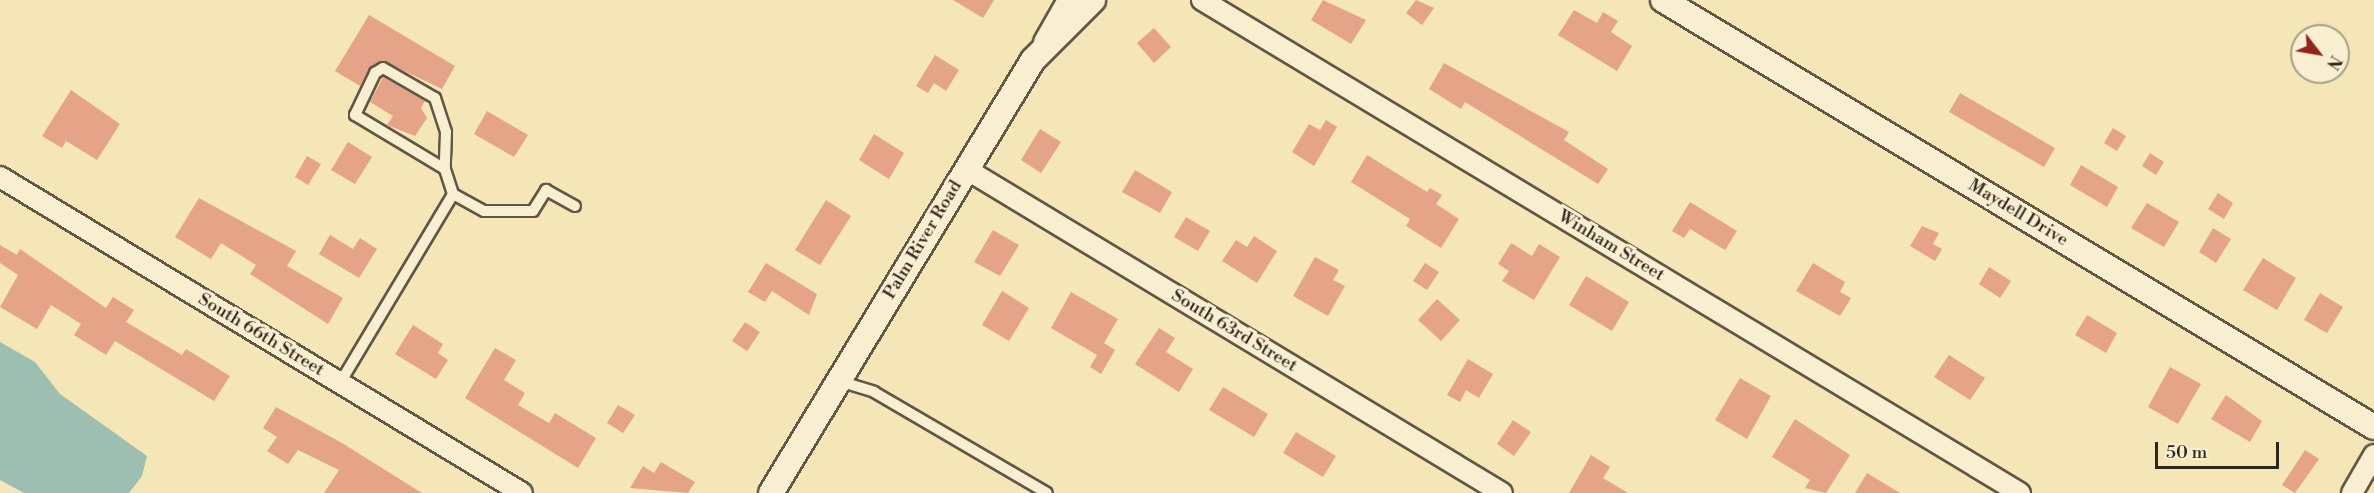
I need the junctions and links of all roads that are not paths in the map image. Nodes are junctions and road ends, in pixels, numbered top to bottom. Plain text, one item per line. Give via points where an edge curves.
1 (1068, 0) edge
2 (1093, 0) edge
3 (1202, 0) edge
4 (1663, 0) edge
5 (1033, 60) junction
6 (445, 169) junction
7 (966, 169) junction
8 (0, 177) edge
9 (453, 194) junction
10 (575, 206) dead end
11 (838, 381) junction
12 (340, 383) junction
13 (2374, 427) edge
14 (2374, 455) edge
15 (522, 493) edge
16 (771, 493) edge
17 (1047, 493) edge
18 (1502, 493) edge
19 (2020, 493) edge
20 (2352, 493) edge

1 - 5 street
2 - 5 street, Palm River Road
3 - 19 street, Winham Street
4 - 13 street, Maydell Drive
5 - 7 street, Palm River Road
6 - 6 lane via 355,115 375,73 383,68 435,99 446,132
6 - 9 lane
7 - 11 street, Palm River Road
7 - 18 street, South 63rd Street
8 - 12 street, South 66th Street
9 - 10 lane via 484,211 533,211 546,190
9 - 12 lane
11 - 16 street, Palm River Road
11 - 17 lane via 874,392
12 - 15 street, South 66th Street
14 - 20 street

